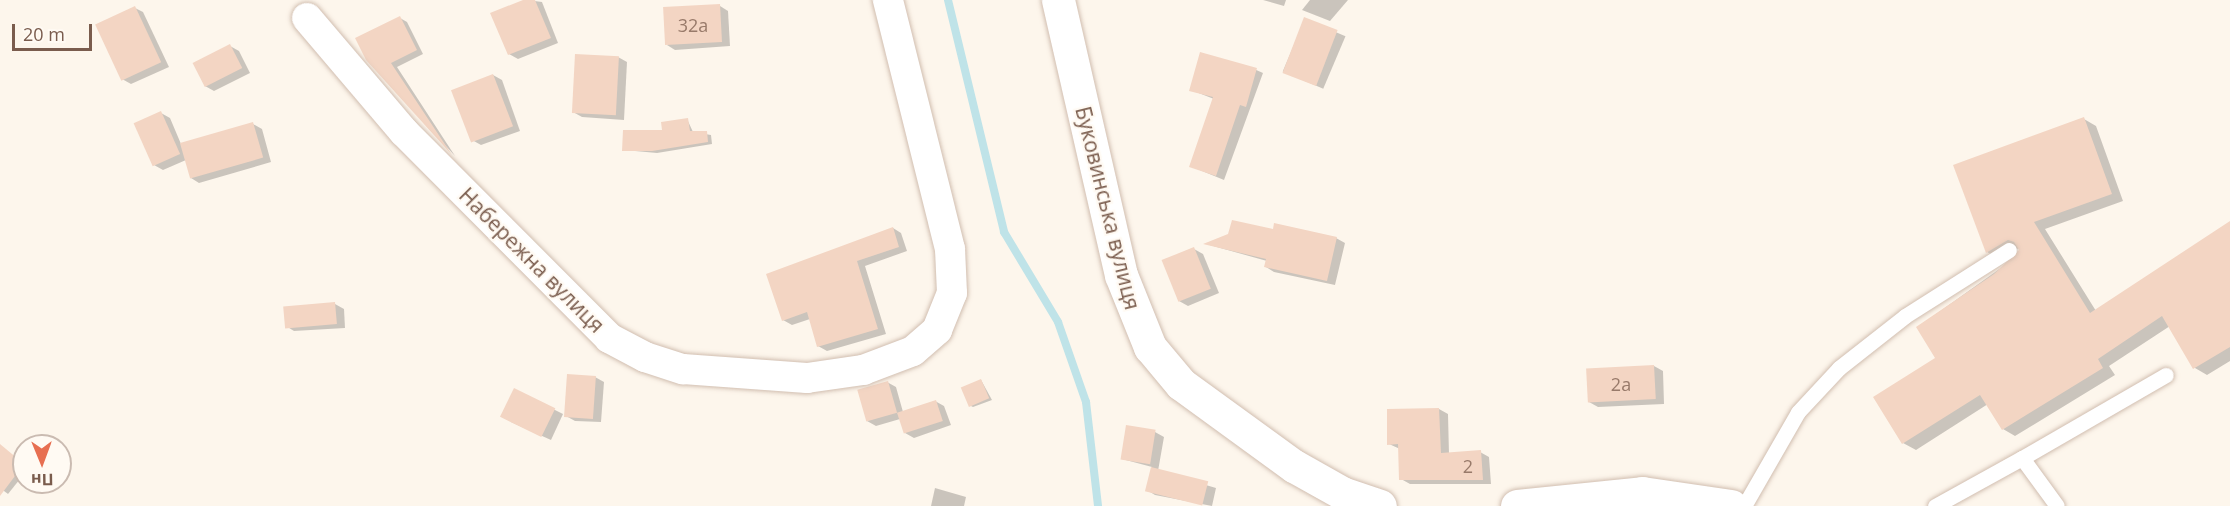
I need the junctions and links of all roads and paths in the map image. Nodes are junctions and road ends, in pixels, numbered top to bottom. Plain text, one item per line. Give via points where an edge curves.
1 (888, 0) edge
2 (1058, 0) edge
3 (307, 18) dead end
4 (2009, 250) dead end
5 (2166, 375) dead end
6 (2022, 458) junction
7 (1380, 506) edge
8 (1517, 506) edge
9 (1731, 506) edge
10 (1744, 506) edge
11 (1935, 506) edge
12 (2057, 506) edge

1 - 3 street, Набережна вулиця via 950,249 952,293 937,330 913,351 863,370 807,378 683,369 638,354 609,338 418,147
2 - 7 street, Буковинська вулиця via 1121,275 1153,353 1189,391 1294,466 1342,494
4 - 10 lane via 1905,316 1839,368 1798,412
5 - 6 lane
6 - 11 lane
6 - 12 lane
8 - 9 street via 1642,493

